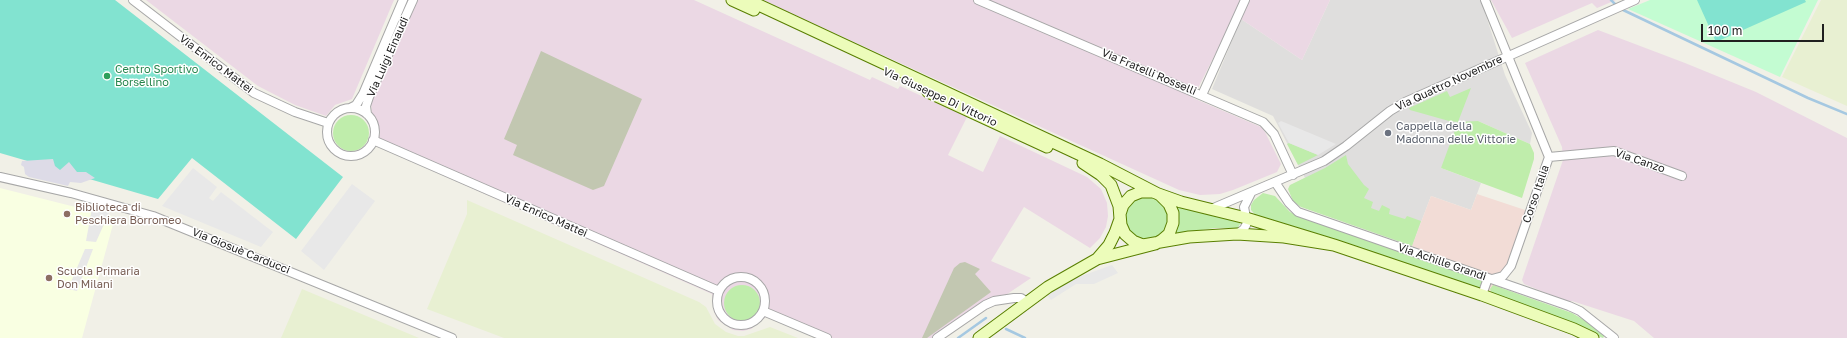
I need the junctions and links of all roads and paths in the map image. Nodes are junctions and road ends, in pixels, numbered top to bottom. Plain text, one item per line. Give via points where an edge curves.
1 (133, 0) edge
2 (403, 0) edge
3 (413, 0) edge
4 (732, 0) edge
5 (748, 0) edge
6 (978, 0) edge
7 (1245, 0) edge
8 (1485, 0) edge
9 (1635, 0) edge
10 (1508, 56) junction
11 (1202, 95) junction
12 (350, 108) junction
13 (367, 114) junction
14 (328, 123) junction
15 (373, 140) junction
16 (1549, 157) junction
17 (1293, 175) junction
18 (1682, 176) dead end
19 (0, 177) edge
20 (1275, 182) junction
21 (1251, 193) junction
22 (1158, 194) junction
23 (1211, 209) junction
24 (1246, 218) junction
25 (1120, 219) junction
26 (1237, 234) junction
27 (1153, 244) junction
28 (1334, 244) junction
29 (1097, 259) junction
30 (1511, 266) junction
31 (1490, 278) junction
32 (1516, 288) junction
33 (719, 292) junction
34 (1482, 295) junction
35 (1027, 302) junction
36 (763, 311) junction
37 (452, 338) edge
38 (827, 338) edge
39 (936, 338) edge
40 (979, 338) edge
41 (1593, 338) edge
42 (1614, 338) edge

1 - 14 street, Via Enrico Mattei via 254,93 295,112
2 - 12 street, Via Luigi Einaudi via 363,94 356,105
3 - 13 street, Via Luigi Einaudi via 369,97
4 - 25 main road, Via Giuseppe Di Vittorio via 1086,165 1111,185 1118,203
5 - 22 main road, Via Giuseppe Di Vittorio via 1023,127
6 - 11 street, Via Fratelli Rosselli
7 - 11 street
8 - 10 street, Corso Italia
9 - 10 street, Via Quattro Novembre
10 - 16 street, Corso Italia
10 - 17 street, Via Quattro Novembre via 1405,102 1383,116 1332,157
11 - 17 street, Via Fratelli Rosselli via 1263,122 1274,134
12 - 13 street
12 - 14 street via 337,112
13 - 15 street via 374,126
14 - 15 street via 327,138 335,150 342,154 357,155 364,152
15 - 33 street, Via Enrico Mattei
16 - 18 street, Via Canzo via 1614,151
16 - 30 street, Corso Italia
17 - 20 street, Via Quattro Novembre
19 - 37 street, Via Giosuè Carducci via 153,216
20 - 21 street, Via Quattro Novembre
20 - 31 street, Via Achille Grandi via 1288,203 1298,212
21 - 23 street, Via Quattro Novembre
21 - 24 street via 1245,204
22 - 23 main road, Via Achille Grandi
22 - 25 main road, Via Achille Grandi via 1146,191 1131,196 1123,204
22 - 27 main road via 1169,204 1173,221 1168,234
23 - 24 main road, Via Achille Grandi
24 - 26 street via 1245,226
24 - 28 main road, Via Achille Grandi
25 - 27 main road, Via Achille Grandi via 1122,230 1131,240 1142,245
25 - 29 main road via 1111,241
26 - 27 main road, Via Achille Grandi via 1188,237
26 - 28 main road, Via Achille Grandi
27 - 29 main road
28 - 34 main road, Via Achille Grandi
29 - 35 main road
30 - 31 street via 1503,276
30 - 32 street
31 - 32 street, Via Achille Grandi
31 - 34 street
32 - 42 street, Via Achille Grandi via 1569,306
33 - 36 street via 718,305 728,321 742,325 754,321
33 - 36 street via 732,278 751,279 764,292
34 - 41 main road, Via Achille Grandi
35 - 39 street via 1021,298 994,301
35 - 40 main road
36 - 38 street

